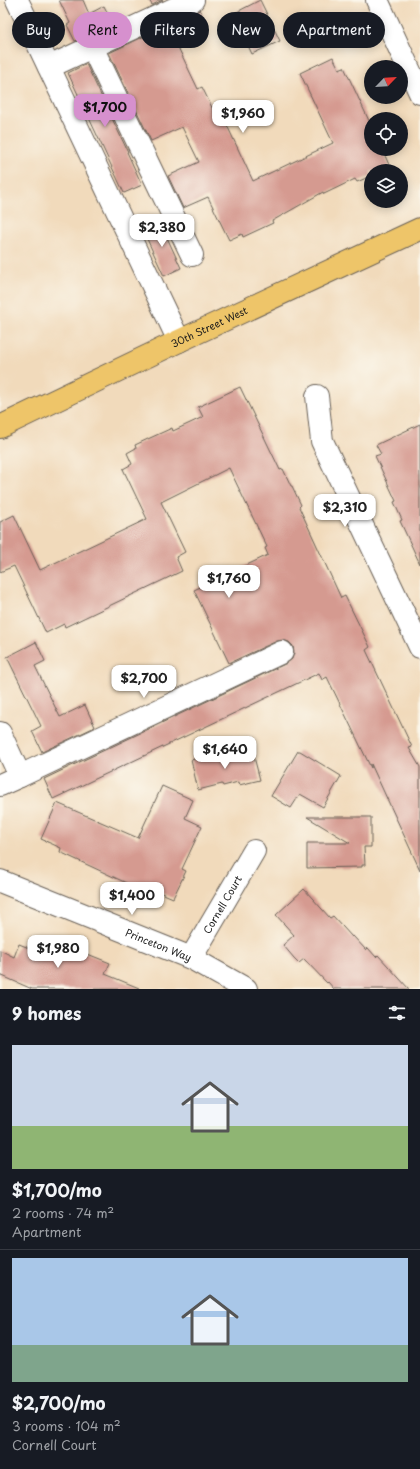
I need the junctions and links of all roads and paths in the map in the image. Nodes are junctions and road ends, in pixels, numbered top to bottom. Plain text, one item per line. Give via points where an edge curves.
1 (17, 0) edge
2 (193, 0) edge
3 (377, 0) edge
4 (132, 28) edge
5 (90, 48) edge
6 (92, 48) edge
7 (49, 67) junction
8 (420, 93) edge
9 (420, 229) edge
10 (192, 255) dead end
11 (179, 342) junction
12 (317, 396) dead end
13 (0, 427) edge
14 (420, 647) edge
15 (282, 652) dead end
16 (0, 734) edge
17 (20, 776) junction
18 (0, 785) edge
19 (254, 851) dead end
20 (0, 882) edge
21 (191, 958) junction
22 (246, 989) edge

1 - 7 street
2 - 4 street
3 - 8 street
5 - 7 street
6 - 10 street
7 - 11 street
9 - 11 main road, 30th Street West
11 - 13 main road, 30th Street West
12 - 14 street via 322,441
15 - 17 street
16 - 17 street
17 - 18 street
19 - 21 street, Cornell Court
20 - 21 street, Princeton Way
21 - 22 street, Princeton Way

